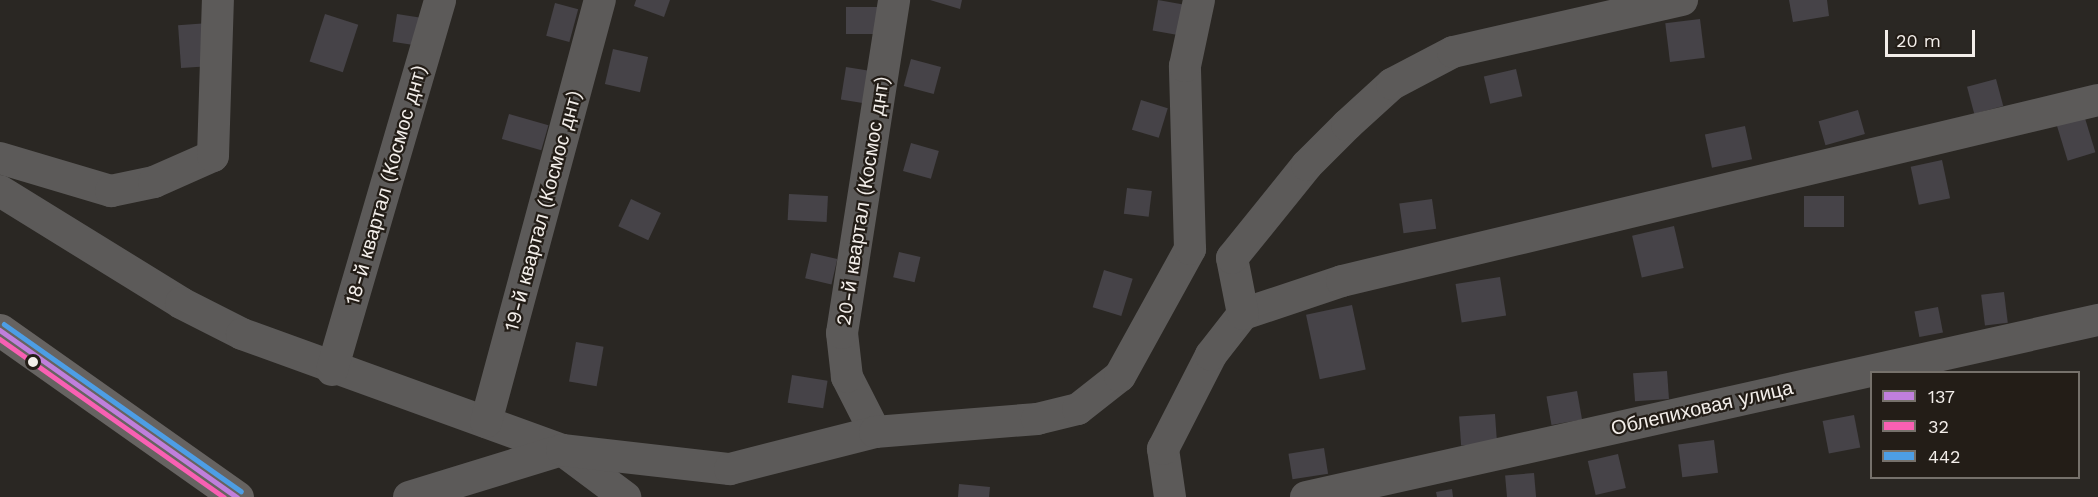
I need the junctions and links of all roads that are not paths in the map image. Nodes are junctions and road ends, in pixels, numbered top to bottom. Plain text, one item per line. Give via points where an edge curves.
1 (218, 0) edge
2 (440, 0) edge
3 (600, 0) edge
4 (894, 0) edge
5 (1199, 0) edge
6 (1682, 0) edge
7 (2098, 100) edge
8 (0, 158) edge
9 (0, 191) edge
10 (1190, 249) junction
11 (1232, 258) junction
12 (1243, 314) junction
13 (2098, 320) edge
14 (0, 330) edge
15 (332, 370) junction
16 (486, 422) junction
17 (875, 432) junction
18 (562, 450) junction
19 (237, 497) edge
20 (409, 497) edge
21 (625, 497) edge
22 (1170, 497) edge
23 (1306, 497) edge

1 - 8 street via 213,156 154,182 111,191
2 - 15 street, 18-й квартал (Космос днт)
3 - 16 street, 19-й квартал (Космос днт)
4 - 17 street, 20-й квартал (Космос днт) via 842,333 848,377
5 - 10 street via 1185,66
6 - 11 street via 1453,52 1392,84 1307,165
7 - 12 street via 1341,281
9 - 15 street via 181,303 242,334
10 - 11 street
10 - 17 street via 1120,376 1078,409 1037,419
11 - 12 street
12 - 22 street via 1211,355 1163,449
13 - 23 street, Облепиховая улица
14 - 19 main road
15 - 16 street
16 - 18 street
17 - 18 street via 730,469
18 - 20 street
18 - 21 street

